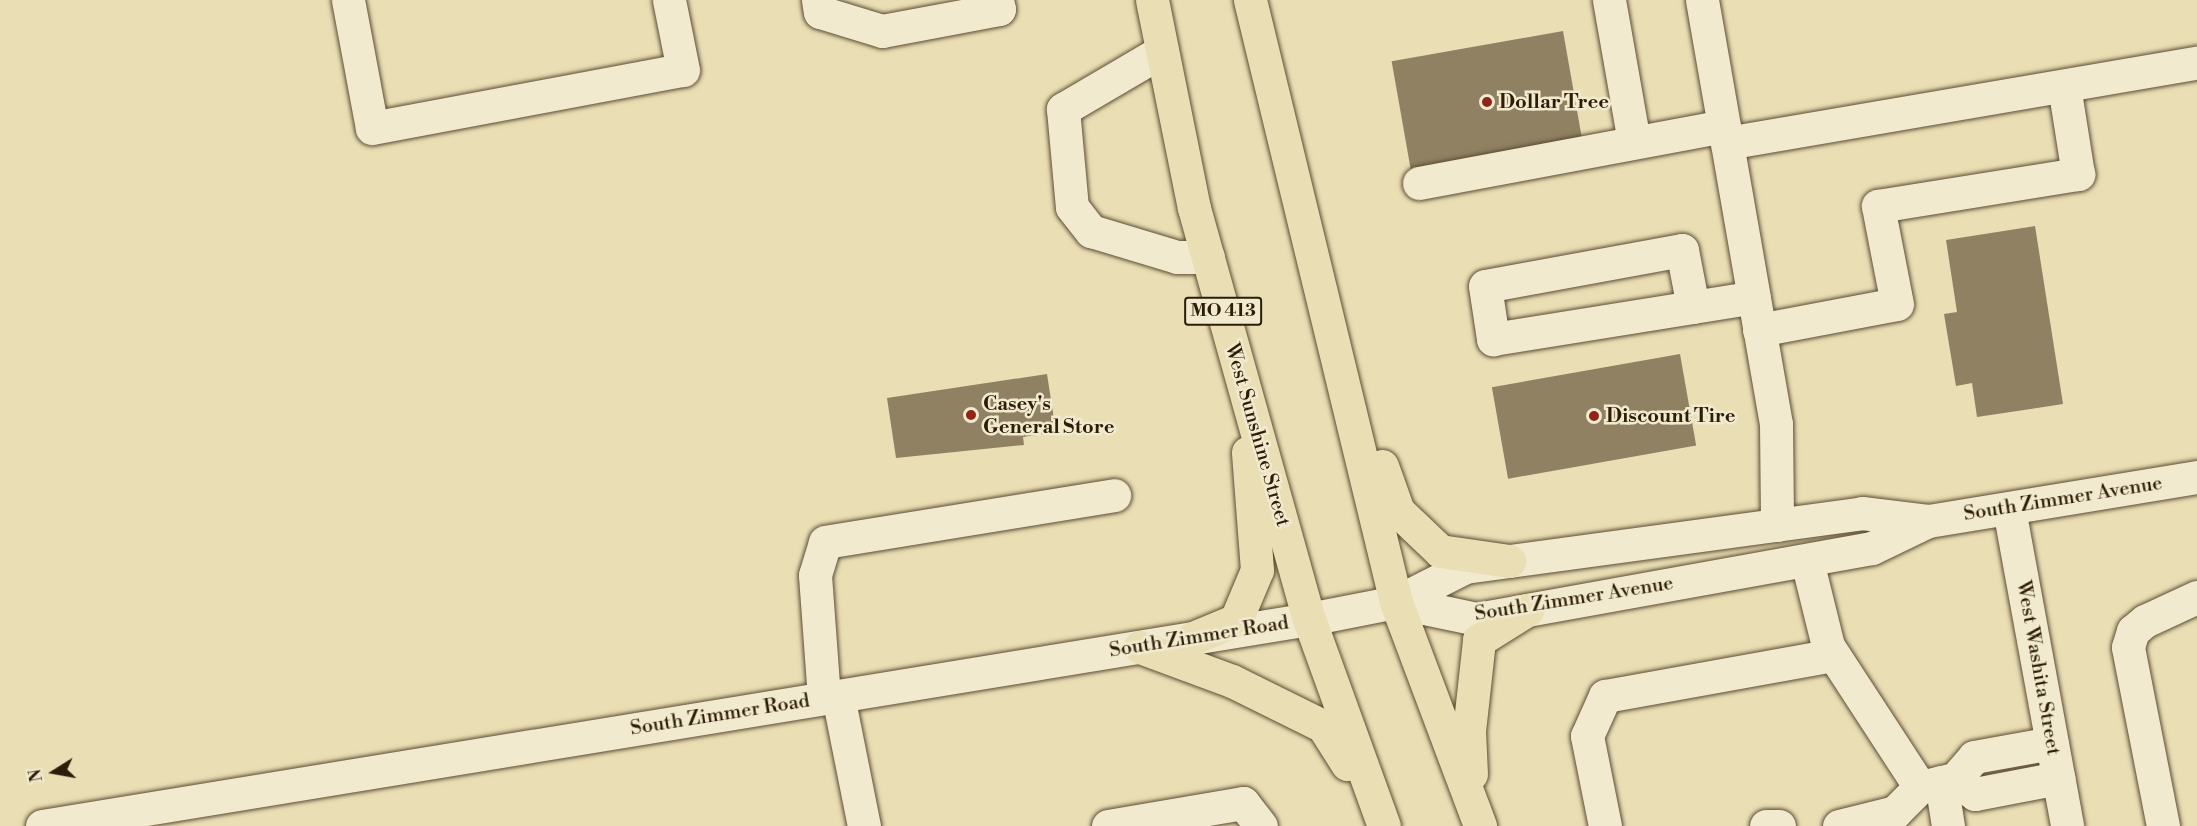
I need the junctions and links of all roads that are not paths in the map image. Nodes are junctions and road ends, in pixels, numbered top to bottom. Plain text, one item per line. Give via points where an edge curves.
1 (348, 0) edge
2 (669, 0) edge
3 (818, 0) edge
4 (997, 0) edge
5 (1152, 0) edge
6 (1250, 0) edge
7 (1610, 0) edge
8 (1702, 0) edge
9 (1162, 51) junction
10 (2197, 63) edge
11 (2064, 86) junction
12 (1726, 134) junction
13 (1634, 142) junction
14 (1419, 183) dead end
15 (1208, 257) junction
16 (1754, 297) junction
17 (1693, 307) junction
18 (1329, 324) junction
19 (1759, 330) junction
20 (1232, 344) junction
21 (2197, 477) edge
22 (1114, 495) dead end
23 (2009, 509) junction
24 (1928, 521) junction
25 (1777, 525) junction
26 (1509, 561) junction
27 (1807, 561) junction
28 (2197, 597) edge
29 (1396, 602) junction
30 (1527, 610) junction
31 (1309, 619) junction
32 (1193, 638) junction
33 (1140, 647) junction
34 (1832, 655) junction
35 (831, 697) junction
36 (2052, 743) junction
37 (2058, 778) junction
38 (1939, 783) junction
39 (1476, 815) edge
40 (1382, 822) edge
41 (42, 826) edge
42 (864, 826) edge
43 (1108, 826) edge
44 (1261, 826) edge
45 (1605, 826) edge
46 (1766, 826) edge
47 (1779, 826) edge
48 (1839, 826) edge
49 (1948, 826) edge
50 (2067, 826) edge
51 (2163, 826) edge

1 - 2 street via 372,128 683,70
3 - 4 street via 820,12 882,31 999,9
5 - 9 main road, West Sunshine Street / MO 413
6 - 18 main road
7 - 13 street
8 - 12 street
9 - 15 main road, West Sunshine Street / MO 413
9 - 15 street via 1063,109 1072,207 1091,231 1177,257
10 - 11 street
11 - 12 street
11 - 19 street via 2078,174 1878,206 1897,304
12 - 13 street
12 - 16 street
13 - 14 street
15 - 20 main road, West Sunshine Street / MO 413
16 - 17 street
16 - 19 street
17 - 17 street via 1493,339 1485,286 1682,250
18 - 26 main road via 1398,511 1440,552
18 - 29 main road
19 - 25 street via 1776,424
20 - 31 main road, West Sunshine Street / MO 413
20 - 32 main road via 1257,570 1236,620
21 - 23 street, South Zimmer Avenue
22 - 35 street via 825,542 815,575
23 - 24 street, South Zimmer Avenue
23 - 36 street, West Washita Street
24 - 25 street, South Zimmer Avenue via 1862,513
24 - 27 street, South Zimmer Avenue via 1872,548
25 - 26 street, South Zimmer Avenue
26 - 29 street, South Zimmer Avenue via 1465,567
27 - 30 street, South Zimmer Avenue
27 - 34 street via 1819,623
28 - 51 street via 2145,621 2133,631 2128,647
29 - 30 street, South Zimmer Avenue via 1477,619
29 - 31 street, South Zimmer Road
29 - 39 main road
30 - 39 main road via 1479,640 1468,731
31 - 32 street, South Zimmer Road
31 - 40 main road, West Sunshine Street / MO 413
32 - 33 street, South Zimmer Road
33 - 35 street, South Zimmer Road
33 - 40 main road via 1232,681 1323,726
34 - 38 street
34 - 45 street via 1605,696 1587,736
35 - 41 street, South Zimmer Road
35 - 42 street
36 - 37 street, West Washita Street
36 - 38 street via 1974,757
37 - 38 street via 1975,794
37 - 50 street, West Washita Street
38 - 48 street via 1895,812
38 - 49 street
43 - 44 street via 1243,803
46 - 47 street

